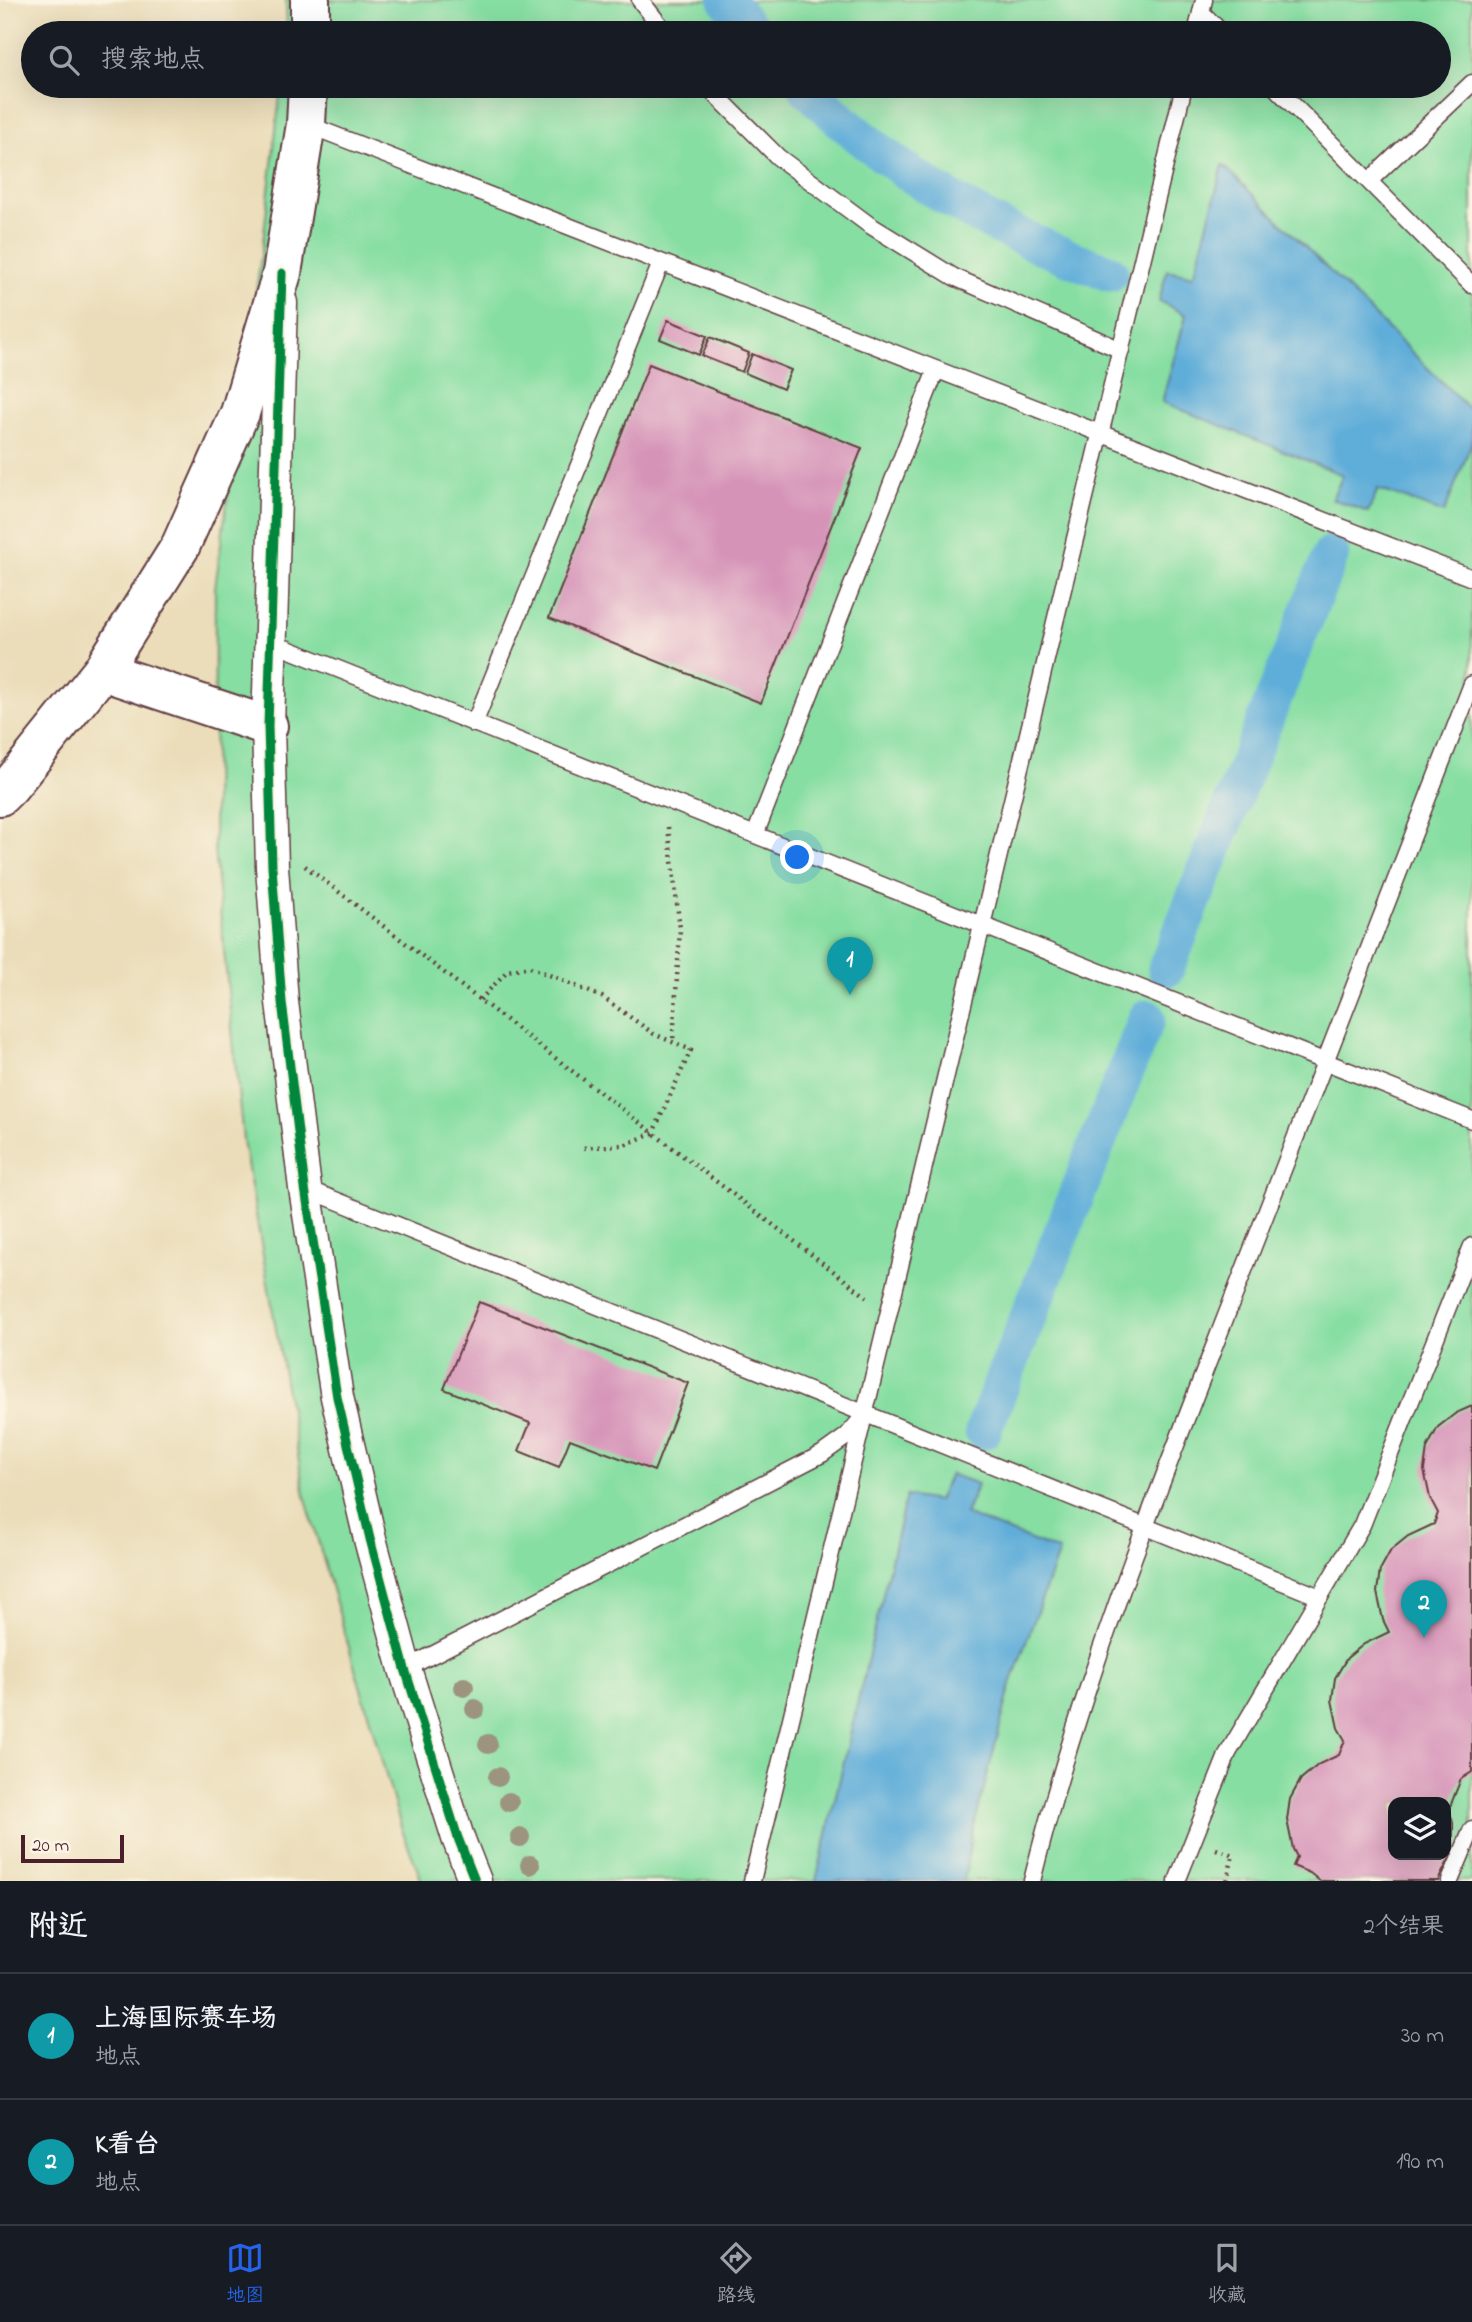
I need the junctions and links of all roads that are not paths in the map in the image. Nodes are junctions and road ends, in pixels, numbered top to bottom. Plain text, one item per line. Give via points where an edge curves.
1 (310, 0) edge
2 (640, 0) edge
3 (1203, 6) edge
4 (310, 21) edge
5 (657, 21) edge
6 (1214, 21) edge
7 (1472, 83) edge
8 (307, 98) edge
9 (719, 98) edge
10 (1181, 98) edge
11 (1286, 98) edge
12 (306, 124) junction
13 (1369, 181) junction
14 (662, 263) junction
15 (282, 273) junction
16 (1472, 285) edge
17 (1121, 350) junction
18 (936, 370) junction
19 (1100, 434) junction
20 (1472, 578) edge
21 (270, 642) junction
22 (102, 671) junction
23 (1472, 684) edge
24 (474, 724) junction
25 (268, 726) junction
26 (0, 796) edge
27 (755, 835) junction
28 (983, 925) junction
29 (1325, 1062) junction
30 (1472, 1120) edge
31 (305, 1188) junction
32 (1472, 1247) edge
33 (866, 1413) junction
34 (822, 1454) junction
35 (846, 1496) junction
36 (1145, 1525) junction
37 (1320, 1597) junction
38 (405, 1669) junction
39 (1472, 1829) edge
40 (475, 1881) edge
41 (752, 1881) edge
42 (1032, 1881) edge
43 (1177, 1881) edge
44 (1450, 1881) edge

1 - 4 street
2 - 5 lane
3 - 6 lane
7 - 13 lane
8 - 12 street
9 - 17 lane via 778,157 868,224 954,277
10 - 17 lane
11 - 13 lane
12 - 14 lane
12 - 15 street
13 - 16 lane
14 - 18 lane
14 - 24 lane
15 - 21 street
15 - 22 street via 240,413 186,535
17 - 19 lane
18 - 19 lane
18 - 27 lane
19 - 20 lane
19 - 28 lane
21 - 24 lane
21 - 25 street
22 - 25 street
22 - 26 street
23 - 29 lane
24 - 27 lane
25 - 31 street via 282,1002
27 - 28 lane
28 - 29 lane
28 - 33 lane
29 - 30 lane
29 - 36 lane
31 - 33 lane
31 - 38 street via 337,1397
32 - 37 lane via 1362,1525
33 - 34 lane via 847,1436
33 - 35 lane
33 - 36 lane
34 - 35 lane via 842,1467
34 - 38 lane
35 - 41 lane
36 - 37 lane
36 - 42 lane via 1086,1689
37 - 43 lane via 1228,1753
38 - 40 street
39 - 44 lane

